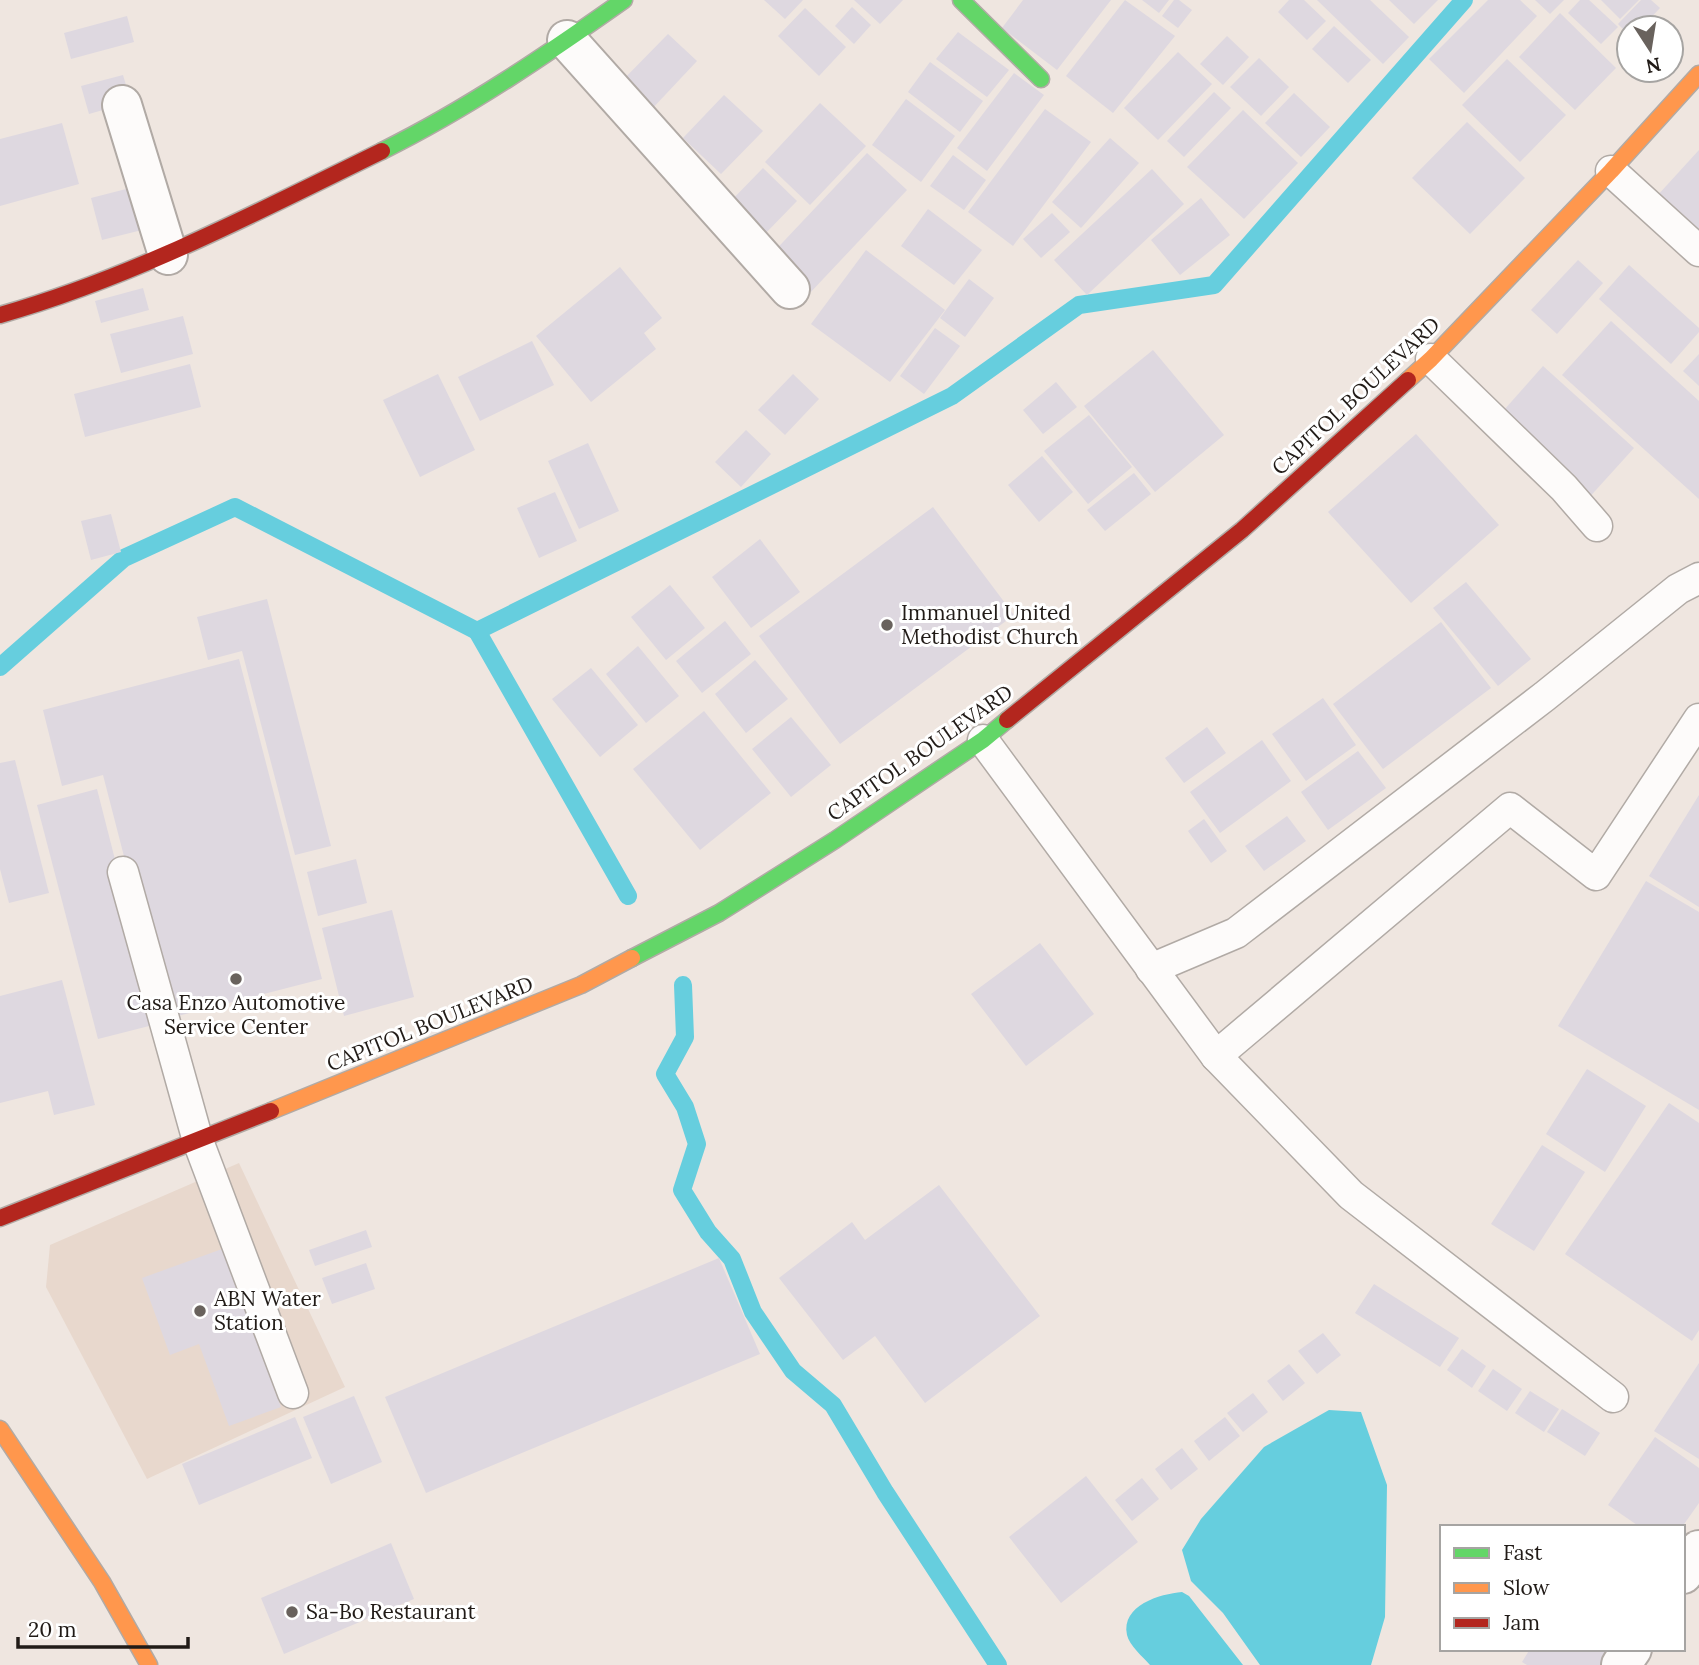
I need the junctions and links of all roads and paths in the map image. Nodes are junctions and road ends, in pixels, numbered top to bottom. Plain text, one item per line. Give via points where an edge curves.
1 (624, 0) edge
2 (961, 0) edge
3 (567, 40) junction
4 (1699, 74) edge
5 (1041, 79) dead end
6 (122, 105) dead end
7 (1611, 171) junction
8 (1699, 251) edge
9 (168, 255) junction
10 (790, 289) dead end
11 (0, 315) edge
12 (1432, 359) junction
13 (1597, 526) dead end
14 (1699, 579) edge
15 (1699, 719) edge
16 (983, 740) junction
17 (123, 872) dead end
18 (1151, 969) junction
19 (1216, 1056) junction
20 (198, 1141) junction
21 (0, 1218) edge
22 (293, 1393) dead end
23 (1613, 1397) dead end
24 (0, 1429) edge
25 (1699, 1550) edge
26 (1685, 1571) edge
27 (149, 1665) edge

1 - 3 main road
2 - 5 main road
3 - 9 main road via 436,124
3 - 10 street
4 - 7 main road, CAPITOL BOULEVARD
6 - 9 street
7 - 8 lane
7 - 12 main road, CAPITOL BOULEVARD
9 - 11 main road
12 - 13 lane
12 - 16 main road, CAPITOL BOULEVARD via 1242,530
14 - 18 lane via 1678,589 1236,933
15 - 19 lane via 1596,875 1510,808
16 - 18 lane
16 - 20 main road, CAPITOL BOULEVARD via 719,913 581,985
17 - 20 lane
18 - 19 lane
19 - 23 lane via 1351,1195
20 - 21 main road, CAPITOL BOULEVARD
20 - 22 lane
24 - 27 main road via 102,1582
25 - 26 street

